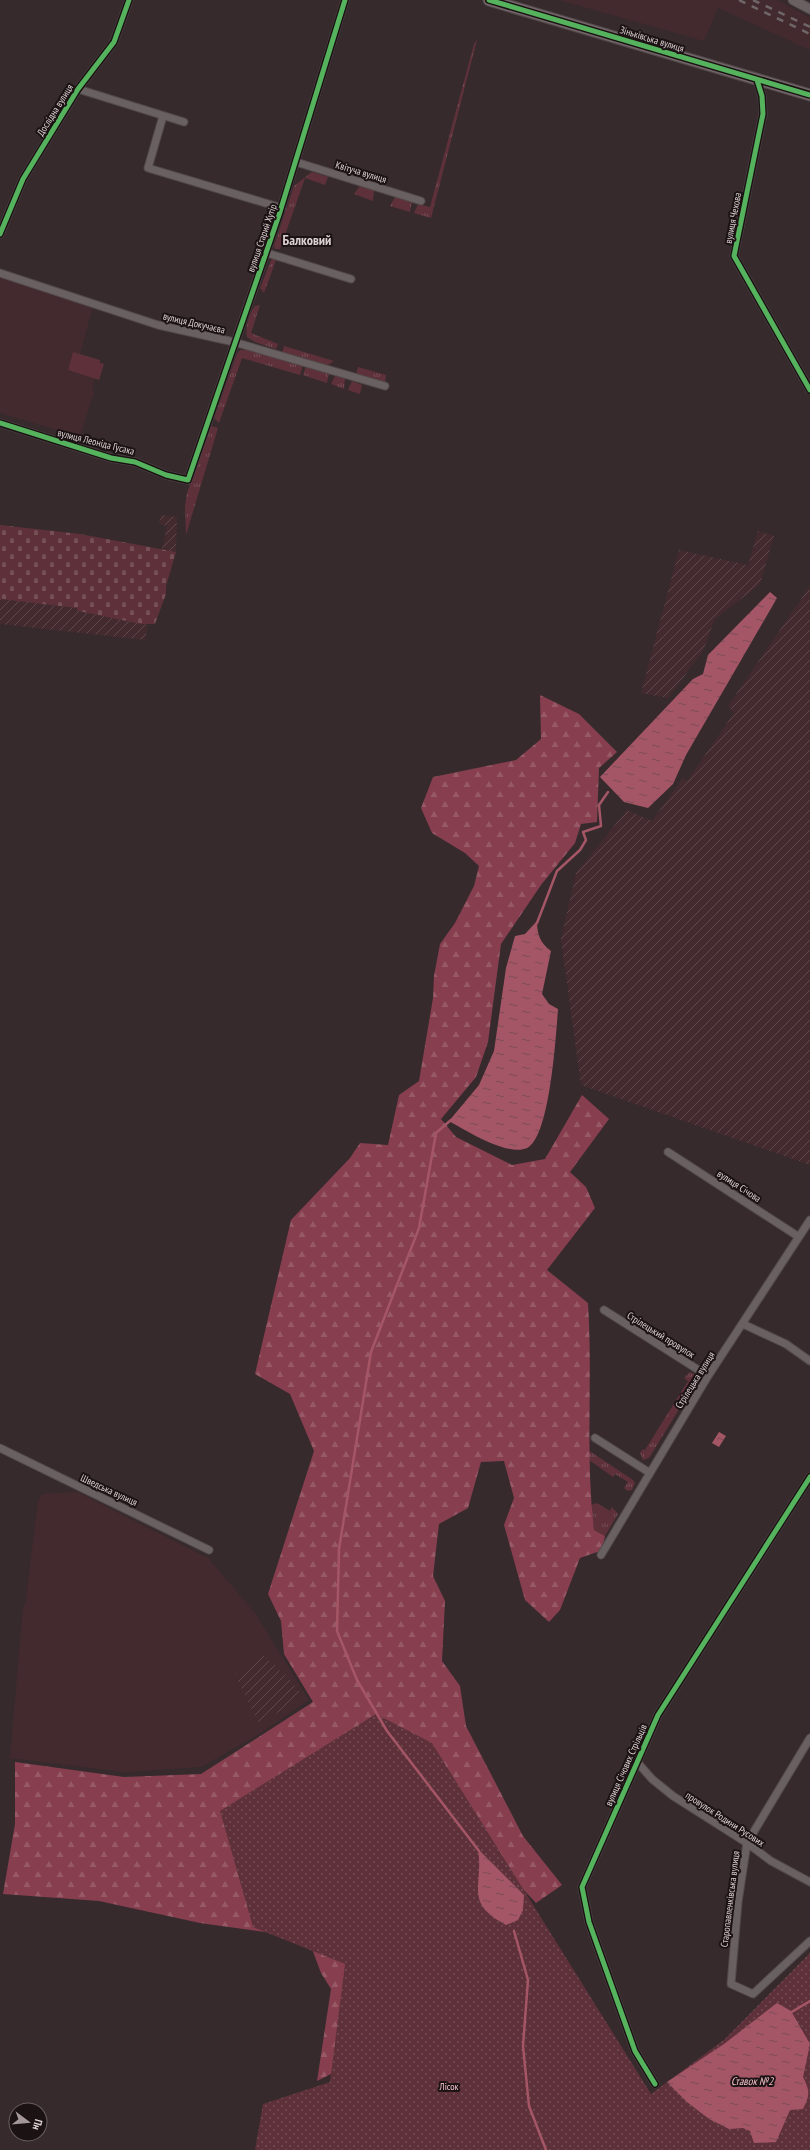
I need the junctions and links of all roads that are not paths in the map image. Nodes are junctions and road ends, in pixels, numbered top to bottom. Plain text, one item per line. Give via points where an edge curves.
1 (130, 0) edge
2 (345, 0) edge
3 (489, 0) edge
4 (793, 0) edge
5 (810, 9) edge
6 (756, 80) junction
7 (78, 90) junction
8 (810, 95) edge
9 (163, 116) junction
10 (184, 122) dead end
11 (296, 162) junction
12 (421, 201) dead end
13 (282, 208) junction
14 (0, 234) edge
15 (267, 253) junction
16 (0, 273) edge
17 (351, 279) dead end
18 (234, 342) junction
19 (385, 386) dead end
20 (810, 390) edge
21 (0, 423) edge
22 (188, 480) joint
23 (668, 1152) dead end
24 (810, 1220) edge
25 (799, 1237) junction
26 (604, 1310) dead end
27 (743, 1324) junction
28 (810, 1360) edge
29 (708, 1376) junction
30 (595, 1438) dead end
31 (0, 1448) edge
32 (650, 1473) junction
33 (810, 1477) edge
34 (209, 1550) dead end
35 (601, 1555) dead end
36 (810, 1738) edge
37 (637, 1762) junction
38 (747, 1843) junction
39 (810, 1882) edge
40 (810, 1941) edge
41 (655, 2084) dead end

1 - 7 street, Дослідна вулиця via 114,42
2 - 11 street, вулиця Старий Хутір
3 - 6 main road, Зіньківська вулиця
4 - 5 street
6 - 8 main road, Зіньківська вулиця
6 - 20 street, вулиця Чехова via 762,96 763,114 734,256
7 - 9 street
7 - 14 street, Дослідна вулиця via 23,179
9 - 10 street
9 - 13 street via 148,168
11 - 12 street, Квітуча вулиця
11 - 13 street, вулиця Старий Хутір
13 - 15 street, вулиця Старий Хутір
15 - 17 street, вулиця Старий Хутір
15 - 18 street, вулиця Старий Хутір
16 - 18 street, вулиця Докучаєва via 158,325
18 - 19 street, вулиця Докучаєва
18 - 22 street, вулиця Старий Хутір
21 - 22 street, вулиця Леоніда Гусака
23 - 25 street, вулиця Січова
24 - 25 street, Стрілецька вулиця
25 - 27 street, Стрілецька вулиця
26 - 29 street, Стрілецький провулок
27 - 28 street via 786,1344
27 - 29 street, Стрілецька вулиця
29 - 32 street, Стрілецька вулиця
30 - 32 street
31 - 34 street, Шведська вулиця
32 - 35 street, Стрілецька вулиця
33 - 37 street, вулиця Січових Стрільців via 658,1715
36 - 38 street, Старопавленківська вулиця
37 - 38 street, провулок Родини Русових via 652,1779 673,1796
37 - 41 street, вулиця Січових Стрільців via 582,1886 589,1922 635,2051
38 - 39 street, провулок Родини Русових via 771,1861
38 - 40 street, Старопавленківська вулиця via 738,1902 731,1984 753,1994

